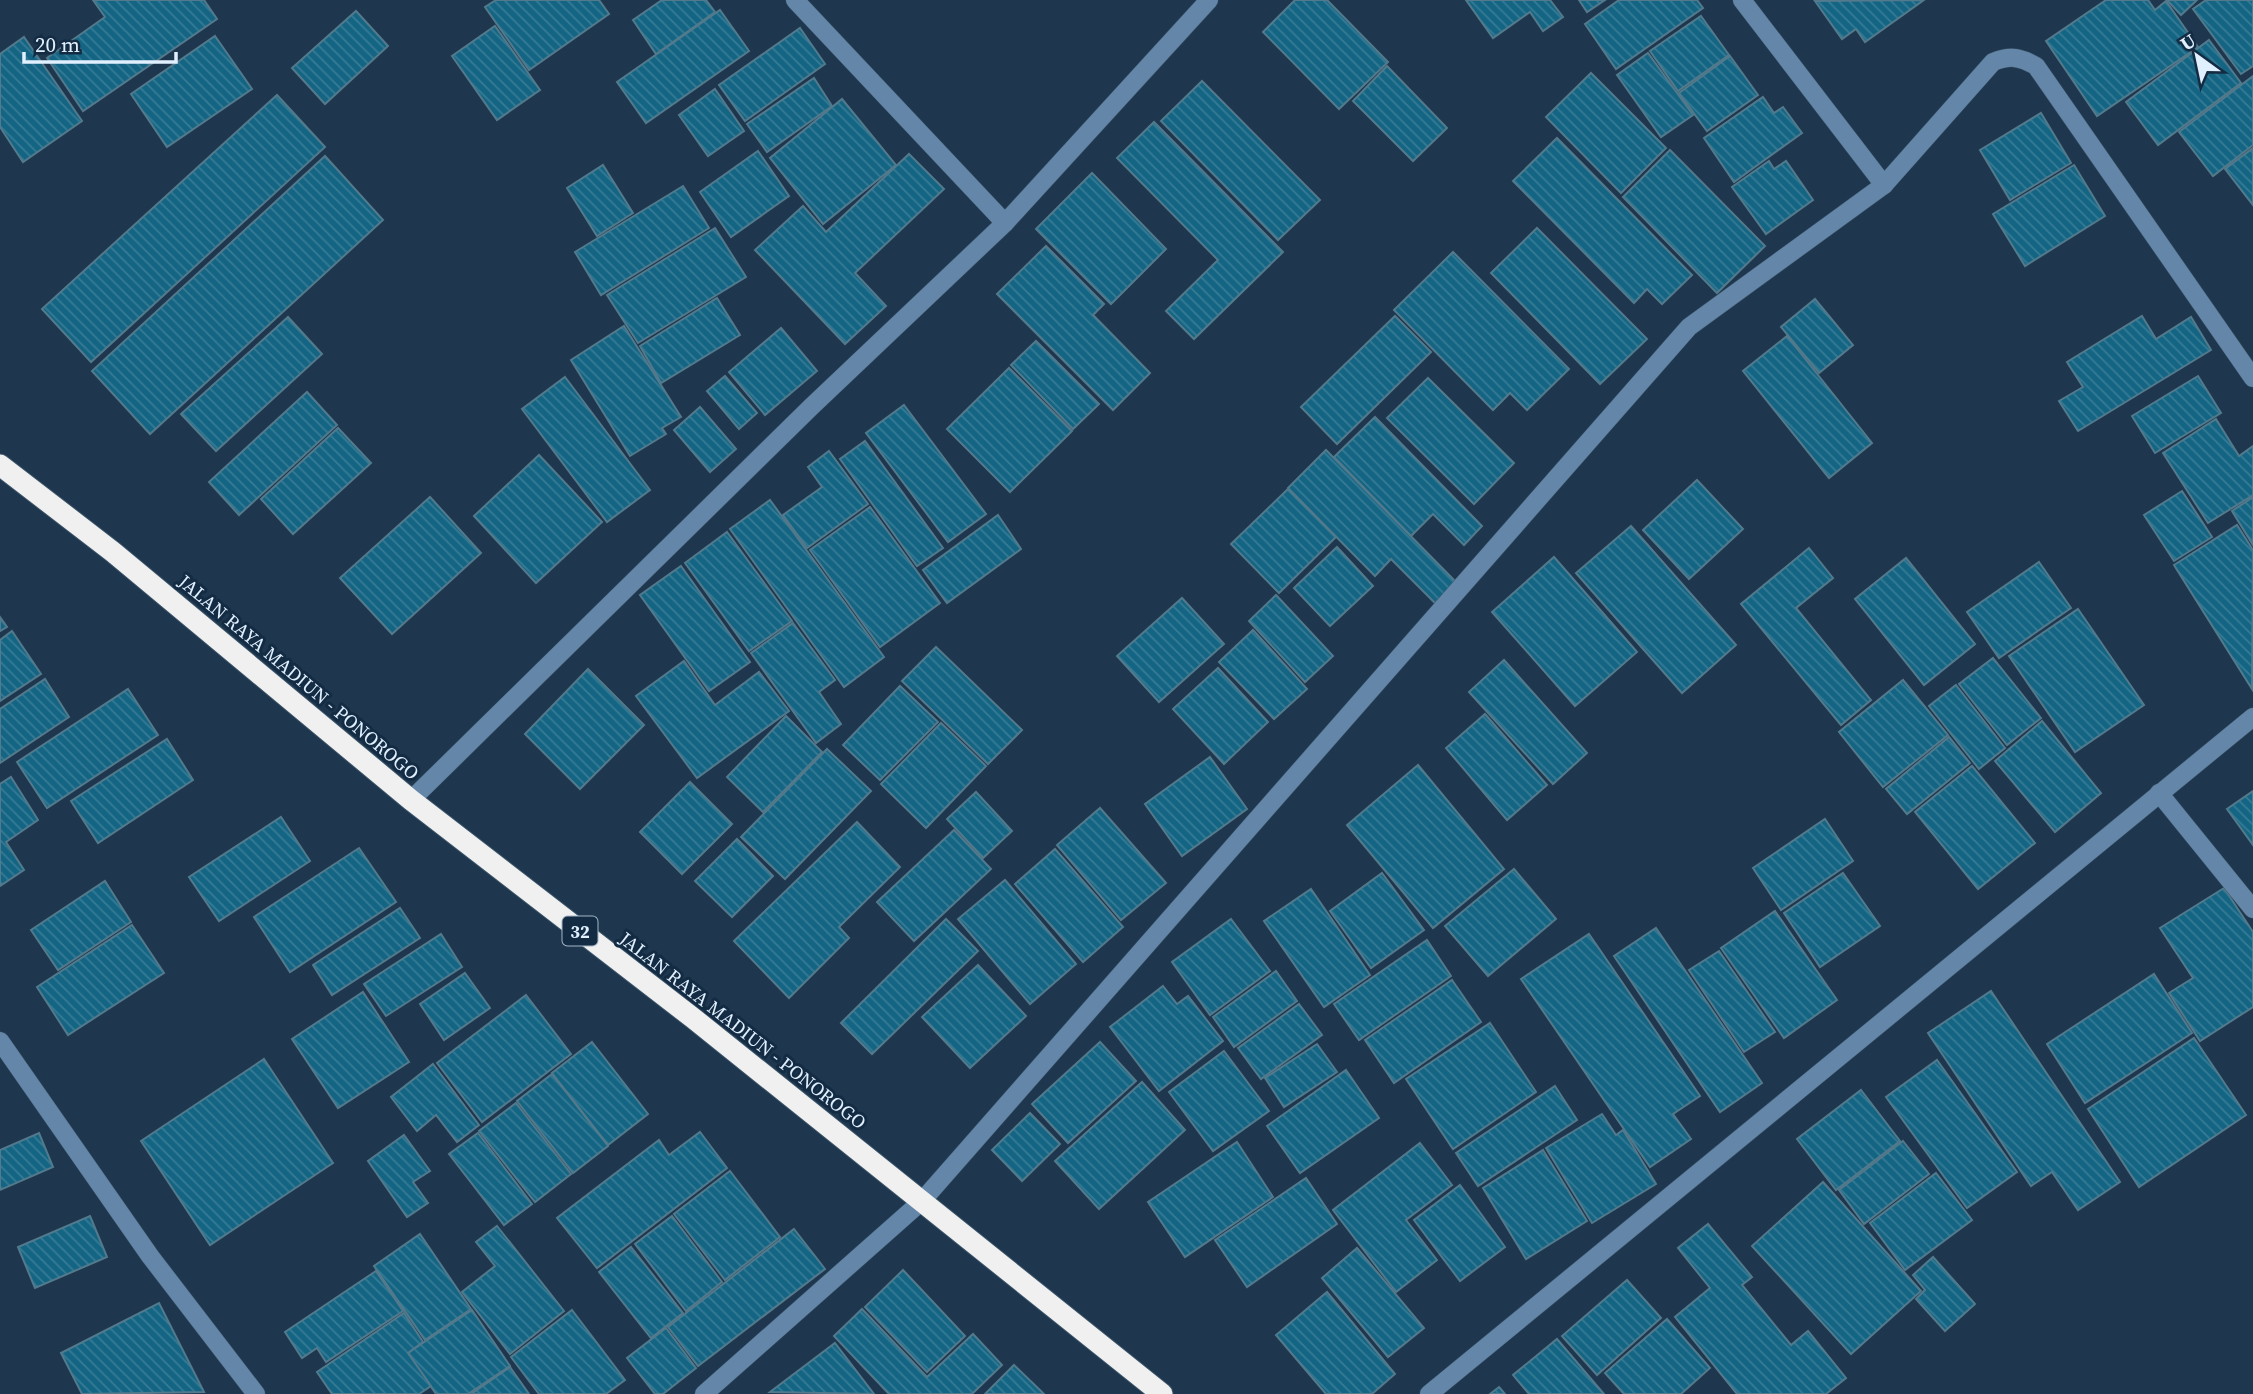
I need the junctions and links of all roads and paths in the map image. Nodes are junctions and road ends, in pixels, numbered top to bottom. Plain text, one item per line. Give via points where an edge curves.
1 (795, 0) edge
2 (1209, 0) edge
3 (1742, 0) edge
4 (1884, 185) junction
5 (1005, 223) junction
6 (2253, 378) edge
7 (0, 465) edge
8 (2253, 717) edge
9 (2159, 793) junction
10 (411, 800) junction
11 (2253, 909) edge
12 (0, 1041) edge
13 (922, 1201) junction
14 (256, 1394) edge
15 (704, 1394) edge
16 (1162, 1394) edge
17 (1429, 1394) edge

1 - 5 street
2 - 5 street
3 - 4 street
4 - 6 street via 1993,62 2007,57 2023,59 2036,66
4 - 13 street via 1689,327
5 - 10 street
7 - 10 highway, JALAN RAYA MADIUN - PONOROGO / 32 via 113,552
8 - 9 street
9 - 11 street
9 - 17 street
10 - 13 highway, JALAN RAYA MADIUN - PONOROGO / 32
12 - 14 street via 150,1256
13 - 15 street
13 - 16 highway, JALAN RAYA MADIUN - PONOROGO / 32

